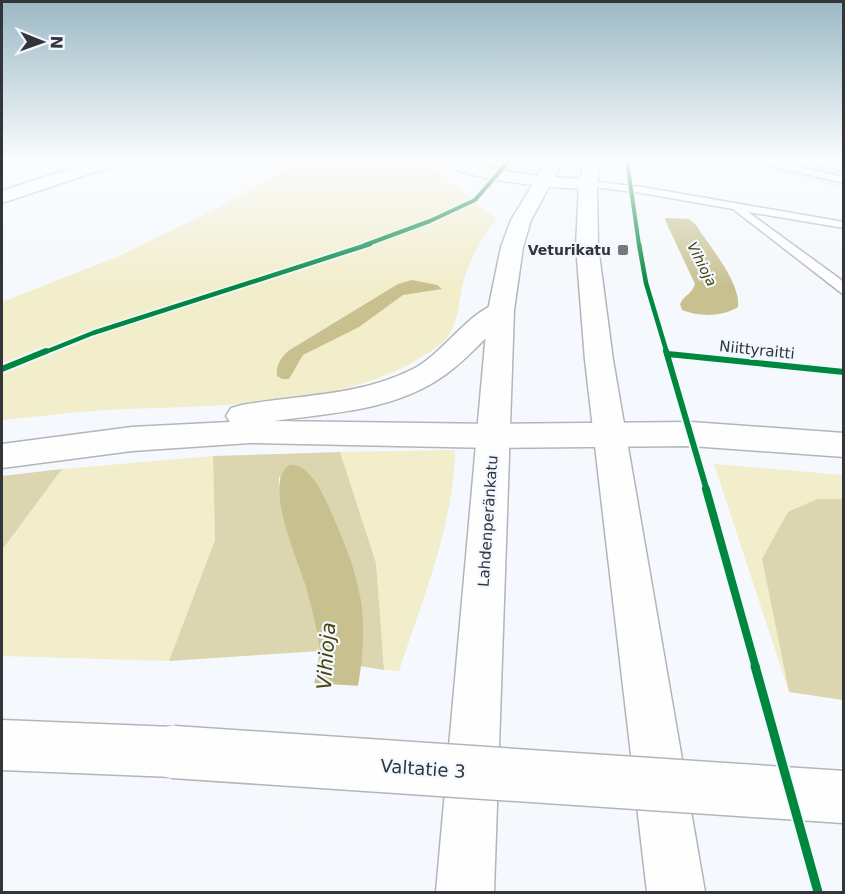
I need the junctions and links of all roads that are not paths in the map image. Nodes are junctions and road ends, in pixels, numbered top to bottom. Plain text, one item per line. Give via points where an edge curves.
1 (532, 203) edge
2 (589, 203) edge
3 (715, 203) edge
4 (734, 206) junction
5 (843, 225) edge
6 (843, 291) edge
7 (501, 310) junction
8 (608, 434) junction
9 (494, 436) junction
10 (132, 439) junction
11 (843, 445) edge
12 (2, 456) edge
13 (2, 745) edge
14 (843, 797) edge
15 (465, 892) edge
16 (676, 892) edge

1 - 7 main road, Lahdenperänkatu via 512,247
2 - 8 main road via 587,246
3 - 4 lane
4 - 5 lane
4 - 6 lane
7 - 9 main road, Lahdenperänkatu
7 - 10 main road via 453,356 391,392 254,413
8 - 9 main road
8 - 11 main road via 691,434
8 - 16 main road
9 - 10 main road via 250,432
9 - 15 main road, Lahdenperänkatu
10 - 12 main road
13 - 14 main road, Valtatie 3, bridge via 173,752

